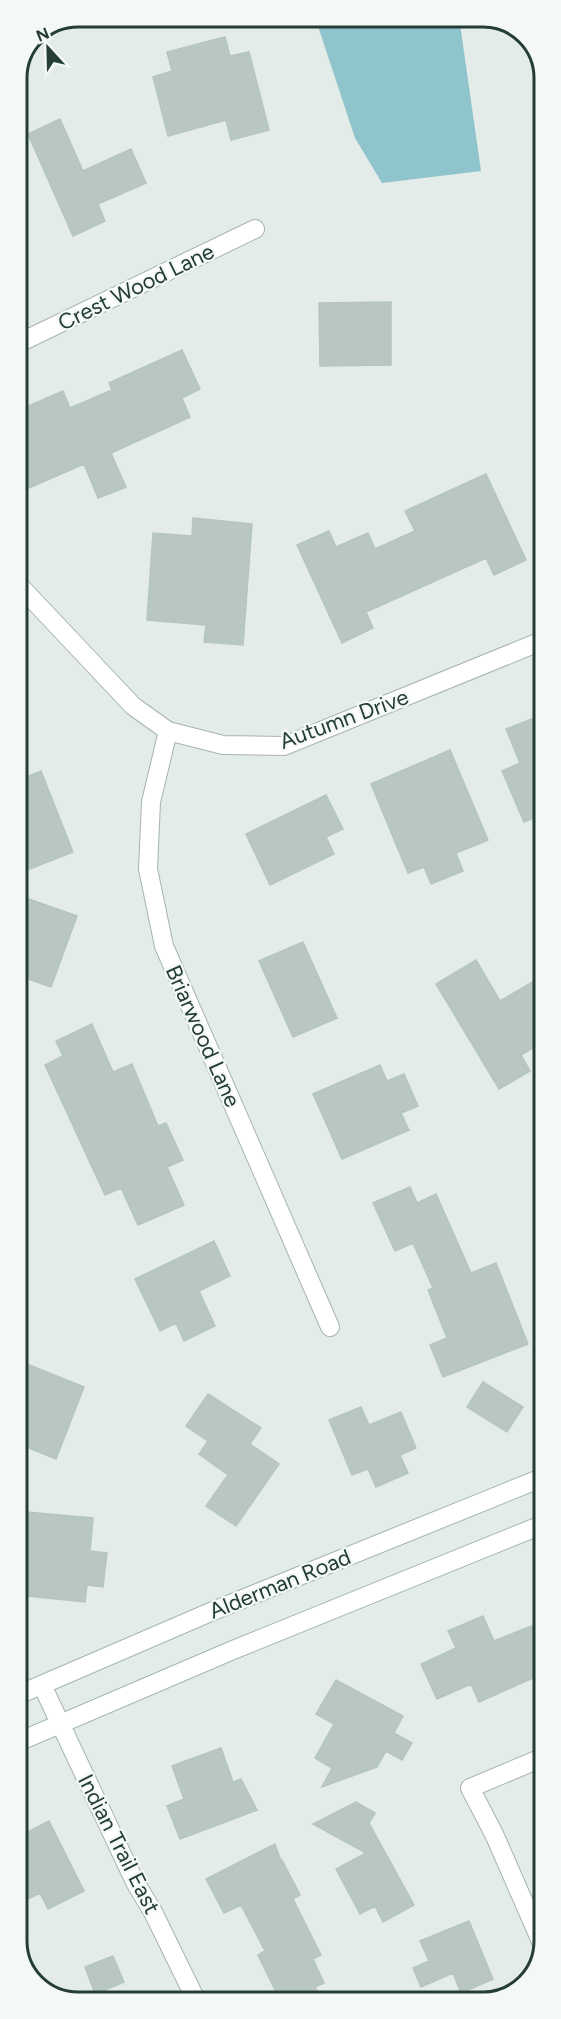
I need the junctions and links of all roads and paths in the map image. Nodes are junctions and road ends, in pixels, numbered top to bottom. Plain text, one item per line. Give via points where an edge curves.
1 (255, 229) dead end
2 (27, 339) edge
3 (27, 594) edge
4 (534, 644) edge
5 (168, 731) junction
6 (330, 1327) dead end
7 (534, 1481) edge
8 (534, 1528) edge
9 (42, 1685) junction
10 (27, 1691) edge
11 (59, 1725) junction
12 (27, 1738) edge
13 (534, 1761) edge
14 (534, 1925) edge
15 (192, 1992) edge

1 - 2 street, Crest Wood Lane
3 - 5 street, Autumn Drive via 133,706
4 - 5 street, Autumn Drive via 285,746 223,745
5 - 6 street, Briarwood Lane via 151,802 148,869 164,945
7 - 9 street, Alderman Road
8 - 11 street, Alderman Road
9 - 10 street, Alderman Road
9 - 11 street, Indian Trail East
11 - 12 street, Alderman Road
11 - 15 street, Indian Trail East
13 - 14 street via 470,1788

